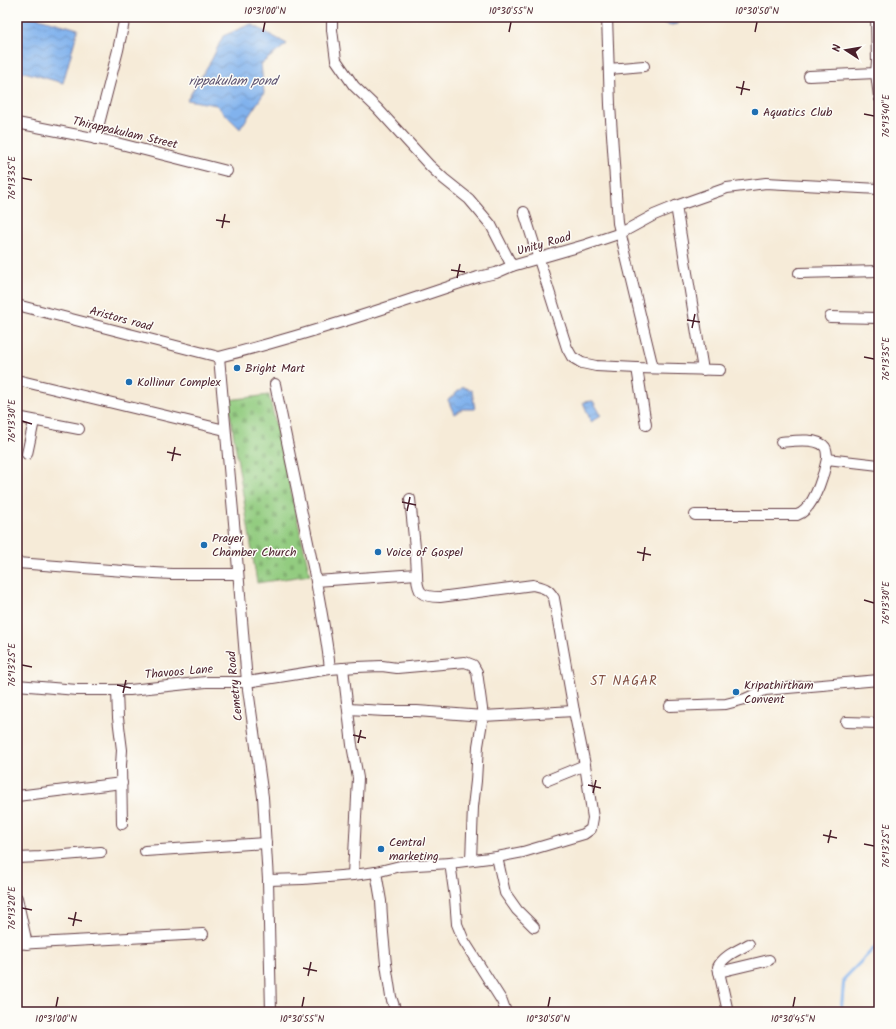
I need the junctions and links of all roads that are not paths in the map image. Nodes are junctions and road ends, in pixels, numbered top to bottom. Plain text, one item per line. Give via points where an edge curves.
1 (125, 17) edge
2 (332, 17) edge
3 (607, 17) edge
4 (876, 17) edge
5 (878, 61) edge
6 (644, 66) dead end
7 (609, 69) junction
8 (876, 73) junction
9 (809, 76) dead end
10 (879, 97) edge
11 (17, 123) edge
12 (95, 139) junction
13 (227, 171) dead end
14 (879, 189) edge
15 (676, 206) junction
16 (524, 212) dead end
17 (621, 233) junction
18 (540, 259) junction
19 (512, 266) junction
20 (879, 271) edge
21 (799, 273) dead end
22 (17, 305) edge
23 (830, 317) dead end
24 (879, 318) edge
25 (219, 357) junction
26 (637, 368) junction
27 (653, 368) junction
28 (703, 370) junction
29 (720, 370) dead end
30 (17, 380) edge
31 (275, 384) dead end
32 (17, 417) edge
33 (34, 420) junction
34 (646, 425) dead end
35 (79, 429) dead end
36 (225, 430) junction
37 (781, 442) dead end
38 (27, 454) dead end
39 (827, 459) junction
40 (879, 465) edge
41 (410, 499) dead end
42 (695, 515) dead end
43 (17, 563) edge
44 (238, 574) junction
45 (417, 574) junction
46 (316, 581) junction
47 (343, 668) junction
48 (330, 669) junction
49 (879, 680) edge
50 (247, 682) junction
51 (17, 686) edge
52 (118, 690) junction
53 (670, 706) dead end
54 (348, 709) junction
55 (574, 711) junction
56 (483, 716) junction
57 (846, 722) dead end
58 (879, 723) edge
59 (585, 765) junction
60 (548, 780) dead end
61 (122, 783) junction
62 (17, 796) edge
63 (122, 824) dead end
64 (266, 843) junction
65 (145, 851) dead end
66 (101, 852) dead end
67 (497, 857) junction
68 (17, 858) edge
69 (471, 860) junction
70 (450, 863) junction
71 (376, 872) junction
72 (353, 876) junction
73 (268, 880) junction
74 (17, 898) edge
75 (534, 927) dead end
76 (203, 934) dead end
77 (22, 944) edge
78 (749, 944) dead end
79 (769, 960) dead end
80 (719, 972) junction
81 (272, 1012) edge
82 (396, 1012) edge
83 (506, 1012) edge
84 (728, 1012) edge

1 - 12 street
2 - 19 street via 336,60 354,86 430,166 469,199 492,225
3 - 7 street
4 - 5 street
5 - 8 street
6 - 7 street
7 - 17 street via 614,170
8 - 9 street
8 - 10 street
11 - 12 street, Thirappakulam Street
12 - 13 street, Thirappakulam Street
14 - 15 street, Unity Road via 766,183 727,188
15 - 17 street, Unity Road
15 - 28 street
16 - 18 street
17 - 18 street, Unity Road
17 - 27 street
18 - 19 street, Unity Road
18 - 26 street via 572,357 582,363 596,366
19 - 25 street, Unity Road via 348,321
20 - 21 street
22 - 25 street, Aristors road
23 - 24 street
25 - 36 street, Cemetry Road
26 - 27 street
26 - 34 street
27 - 28 street
28 - 29 street
30 - 36 street
31 - 46 street
32 - 33 street
33 - 35 street
33 - 38 street
36 - 44 street, Cemetry Road
37 - 39 street via 819,442 826,447
39 - 40 street
39 - 42 street via 823,478 810,503 797,515
41 - 45 street
43 - 44 street via 172,574
44 - 50 street, Cemetry Road
45 - 46 street
45 - 55 street via 417,584 421,593 429,597 533,584 550,591 554,598
46 - 48 street
47 - 48 street, Thavoos Lane
47 - 54 street
47 - 56 street, Thavoos Lane via 397,668 465,662 473,665 477,672
48 - 50 street, Thavoos Lane
49 - 53 street via 765,690 726,704
50 - 52 street, Thavoos Lane via 206,682
50 - 64 street, Cemetry Road via 263,797
51 - 52 street, Thavoos Lane
52 - 61 street
54 - 56 street
54 - 72 street via 358,778
55 - 56 street
55 - 59 street
56 - 69 street, Thavoos Lane via 472,807
57 - 58 street
59 - 60 street
59 - 67 street via 593,818 591,828 576,837
61 - 62 street
61 - 63 street
64 - 65 street
64 - 73 street, Cemetry Road
66 - 68 street
67 - 69 street
67 - 75 street via 505,892 517,910
69 - 70 street
70 - 71 street via 400,866
70 - 83 street via 457,924 464,941 502,1001
71 - 72 street
71 - 82 street via 386,964
72 - 73 street
73 - 81 street, Cemetry Road
74 - 77 street
76 - 77 street
78 - 80 street via 725,958 718,967
79 - 80 street
80 - 84 street

